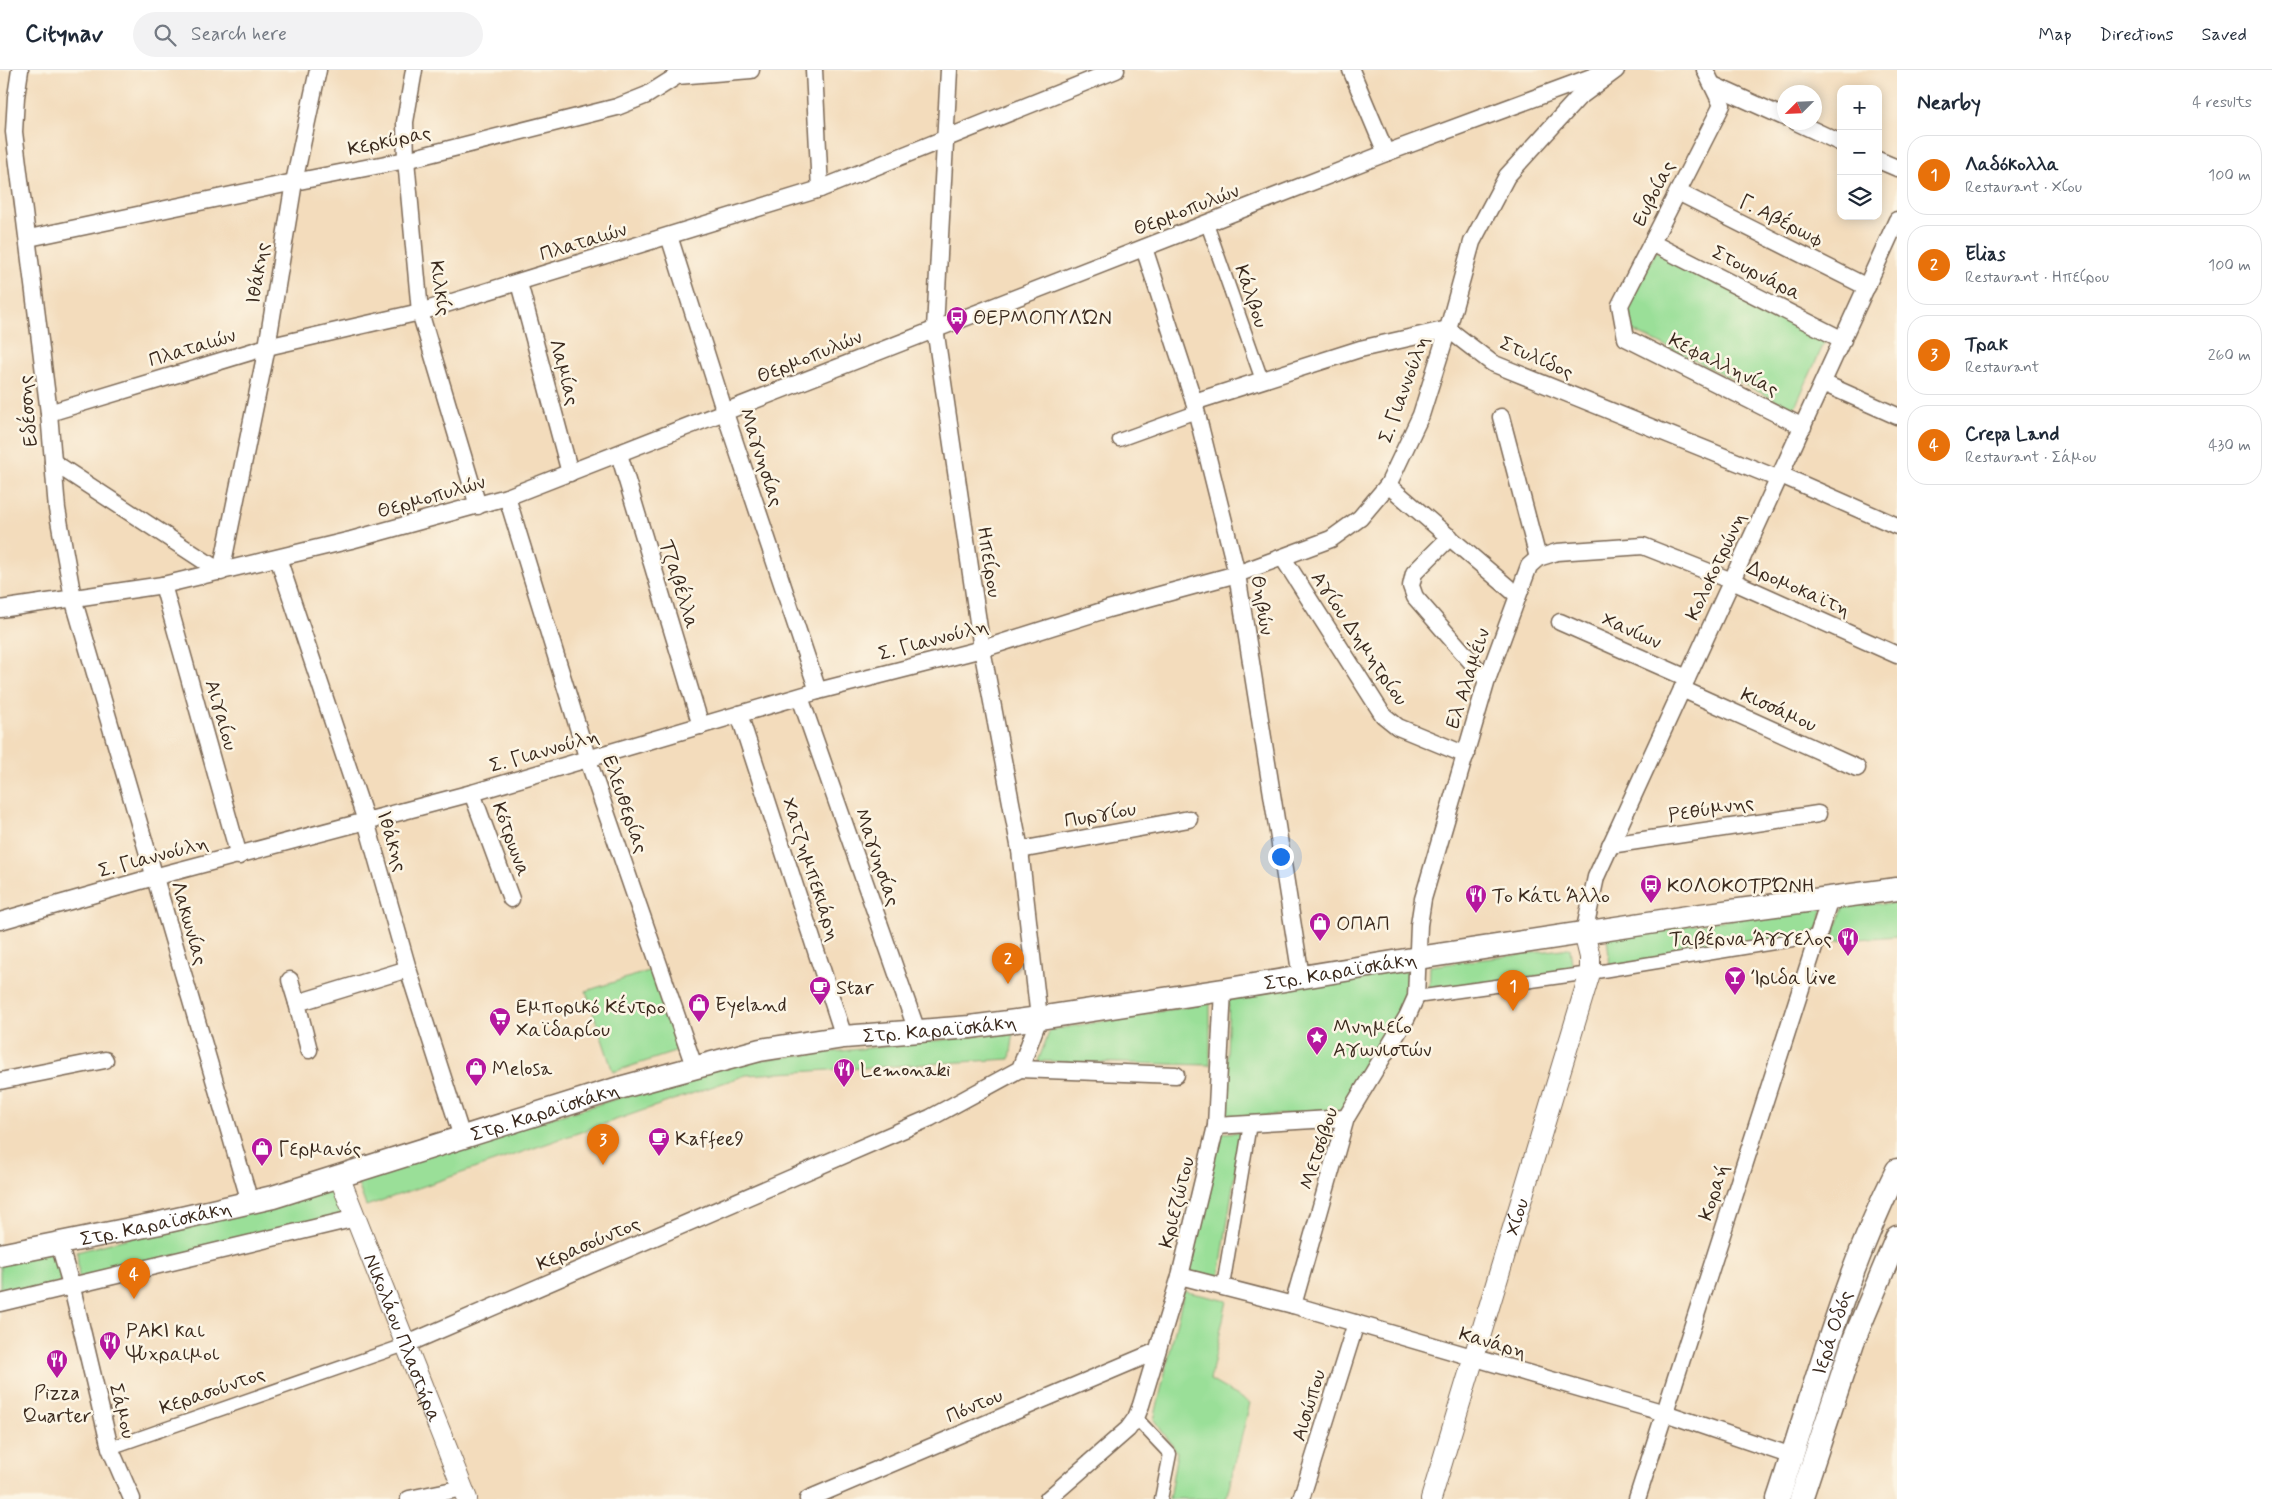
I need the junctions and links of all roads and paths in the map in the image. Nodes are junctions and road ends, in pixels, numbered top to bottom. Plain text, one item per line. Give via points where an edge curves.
1 (20, 70) edge
2 (318, 70) edge
3 (414, 70) edge
4 (751, 70) edge
5 (814, 70) edge
6 (949, 70) edge
7 (1116, 70) edge
8 (1351, 70) edge
9 (1614, 70) edge
10 (670, 73) edge
11 (1709, 77) edge
12 (1777, 113) edge
13 (1813, 130) edge
14 (7, 132) edge
15 (946, 140) junction
16 (1837, 141) edge
17 (1386, 153) junction
18 (406, 160) junction
19 (1882, 162) edge
20 (1897, 168) edge
21 (294, 182) junction
22 (820, 189) junction
23 (1678, 192) junction
24 (1897, 220) edge
25 (1207, 224) junction
26 (669, 236) junction
27 (29, 238) junction
28 (1652, 243) junction
29 (1144, 248) junction
30 (1891, 250) edge
31 (519, 282) junction
32 (1867, 287) junction
33 (420, 312) junction
34 (935, 328) junction
35 (1448, 329) junction
36 (1626, 338) joint
37 (1843, 340) junction
38 (267, 347) junction
39 (1262, 380) junction
40 (1823, 383) junction
41 (1195, 407) junction
42 (49, 413) junction
43 (725, 413) junction
44 (1897, 416) edge
45 (1501, 417) dead end
46 (1803, 427) junction
47 (1119, 440) dead end
48 (619, 454) junction
49 (53, 462) junction
50 (570, 473) junction
51 (1780, 477) junction
52 (1388, 485) junction
53 (507, 497) junction
54 (478, 506) junction
55 (1897, 526) edge
56 (1450, 536) junction
57 (278, 558) junction
58 (1283, 558) junction
59 (1538, 558) junction
60 (221, 572) junction
61 (1237, 574) junction
62 (1732, 581) junction
63 (164, 584) junction
64 (1517, 595) junction
65 (73, 598) junction
66 (0, 609) edge
67 (1560, 622) dead end
68 (982, 649) junction
69 (1897, 655) edge
70 (1487, 680) junction
71 (1685, 683) junction
72 (818, 691) junction
73 (800, 697) junction
74 (739, 714) junction
75 (701, 726) junction
76 (1466, 755) junction
77 (588, 760) junction
78 (1857, 768) dead end
79 (472, 793) junction
80 (1818, 814) dead end
81 (1189, 819) dead end
82 (366, 822) junction
83 (1610, 845) junction
84 (1020, 850) junction
85 (239, 856) junction
86 (154, 877) junction
87 (1897, 889) edge
88 (1830, 898) junction
89 (511, 899) dead end
90 (0, 921) edge
91 (1584, 933) junction
92 (1817, 936) junction
93 (1418, 958) junction
94 (408, 969) junction
95 (1590, 973) junction
96 (1301, 977) junction
97 (290, 980) dead end
98 (1223, 990) junction
99 (1416, 997) junction
100 (297, 1004) junction
101 (1039, 1018) junction
102 (917, 1031) junction
103 (844, 1037) junction
104 (310, 1050) dead end
105 (105, 1060) dead end
106 (694, 1066) junction
107 (1020, 1069) junction
108 (1176, 1074) dead end
109 (0, 1081) edge
110 (1346, 1118) junction
111 (1250, 1124) junction
112 (1216, 1126) junction
113 (462, 1137) junction
114 (1897, 1170) edge
115 (339, 1176) junction
116 (250, 1202) junction
117 (356, 1218) junction
118 (1897, 1236) edge
119 (59, 1244) junction
120 (0, 1255) edge
121 (1180, 1276) junction
122 (1223, 1286) junction
123 (72, 1288) junction
124 (0, 1303) edge
125 (1293, 1305) junction
126 (1356, 1323) junction
127 (405, 1345) junction
128 (1157, 1350) junction
129 (1474, 1359) junction
130 (1665, 1413) junction
131 (1136, 1418) junction
132 (110, 1448) junction
133 (1792, 1456) junction
134 (465, 1493) edge
135 (132, 1499) edge
136 (409, 1499) edge
137 (808, 1499) edge
138 (1048, 1499) edge
139 (1162, 1499) edge
140 (1301, 1499) edge
141 (1431, 1499) edge
142 (1637, 1499) edge
143 (1778, 1499) edge
144 (1801, 1499) edge

1 - 14 street, Εδέσσης
2 - 21 street, Ιθάκης
3 - 18 street, Κιλκίς via 405,122
4 - 10 street, Κερκύρας
5 - 22 street
6 - 15 street, Ηπείρου
7 - 15 street, Πλαταιών
8 - 17 street
9 - 17 street, Θερμοπυλών
9 - 35 street, Σ. Γιαννούλη via 1578,98 1507,176 1472,242
10 - 18 street, Κερκύρας via 647,96 617,107
11 - 12 street
11 - 23 street, Ευβοίας via 1722,105
13 - 16 street
14 - 27 street, Εδέσσης
15 - 22 street, Πλαταιών
15 - 34 street, Ηπείρου
17 - 25 street, Θερμοπυλών
18 - 21 street, Κερκύρας
18 - 33 street, Κιλκίς
19 - 20 street
21 - 27 street, Κερκύρας
21 - 38 street, Ιθάκης
22 - 26 street, Πλαταιών
23 - 28 street, Ευβοίας
23 - 32 street, Γ. Αβέρωφ
24 - 30 street, Κολοκοτρώνη
25 - 29 street, Θερμοπυλών
25 - 39 street, Κάλβου
26 - 31 street, Πλαταιών
26 - 43 street, Μαγνησίας
27 - 42 street, Εδέσσης
28 - 36 street, Ευβοίας via 1620,305
28 - 37 street, Στουρνάρα
29 - 34 street, Θερμοπυλών
29 - 41 street, Θηβών
30 - 32 street, Κολοκοτρώνη
31 - 33 street, Πλαταιών
31 - 50 street, Λαμίας
32 - 37 street, Κολοκοτρώνη
33 - 38 street, Πλαταιών
33 - 54 street, Κιλκίς
34 - 43 street, Θερμοπυλών
34 - 68 street, Ηπείρου
35 - 39 street via 1360,350
35 - 51 street, Στυλίδος via 1492,363
35 - 52 street, Σ. Γιαννούλη via 1421,415
36 - 46 street, Κεφαλληνίας
37 - 40 street, Κολοκοτρώνη
38 - 42 street, Πλαταιών
38 - 60 street, Ιθάκης
39 - 41 street
40 - 44 street
40 - 46 street, Κολοκοτρώνη
41 - 47 street
41 - 61 street, Θηβών
42 - 49 street, Εδέσσης
43 - 48 street, Θερμοπυλών
43 - 72 street, Μαγνησίας
45 - 59 street
46 - 51 street, Κολοκοτρώνη
48 - 50 street, Θερμοπυλών
48 - 75 street, Τζαβέλλα
49 - 60 street
49 - 65 street, Εδέσσης via 57,508
50 - 53 street, Θερμοπυλών
51 - 55 street, Στυλίδος
51 - 62 street, Κολοκοτρώνη
52 - 56 street
52 - 58 street, Σ. Γιαννούλη via 1360,518 1331,539
53 - 54 street, Θερμοπυλών
53 - 77 street, Ελευθερίας
54 - 57 street, Θερμοπυλών
56 - 64 street
56 - 70 street via 1414,573 1411,586 1414,597
57 - 60 street, Θερμοπυλών
57 - 82 street, Ιθάκης
58 - 61 street, Σ. Γιαννούλη
58 - 76 street, Αγίου Δημητρίου via 1383,715 1398,727
59 - 62 street, Δρομοκαϊτη via 1557,552 1643,546
59 - 64 street, Ελ Αλαμέιν via 1529,566
60 - 63 street, Θερμοπυλών
61 - 68 street, Σ. Γιαννούλη via 1108,609
61 - 96 street, Θηβών
62 - 69 street, Δρομοκαϊτη
62 - 71 street, Κολοκοτρώνη
63 - 65 street, Θερμοπυλών
63 - 85 street, Αιγαίου
64 - 70 street, Ελ Αλαμέιν
65 - 66 street, Θερμοπυλών
65 - 86 street, Λακωνίας
67 - 71 street, Χανίων
68 - 72 street, Σ. Γιαννούλη
68 - 84 street, Ηπείρου
70 - 76 street, Ελ Αλαμέιν
71 - 78 street, Κισσάμου
71 - 83 street, Κολοκοτρώνη
72 - 73 street, Σ. Γιαννούλη
73 - 74 street, Σ. Γιαννούλη
73 - 102 street, Μαγνησίας
74 - 75 street, Σ. Γιαννούλη
74 - 103 street, Χατζημπεκιάρη
75 - 77 street, Σ. Γιαννούλη
76 - 93 street, Ελ Αλαμέιν via 1423,899
77 - 79 street, Σ. Γιαννούλη
77 - 106 street, Ελευθερίας
79 - 82 street, Σ. Γιαννούλη
79 - 89 street, Κότρωνα
80 - 83 street, Ρεθύμνης
81 - 84 street, Πυργίου
82 - 85 street, Σ. Γιαννούλη
82 - 94 street, Ιθάκης
83 - 91 street, Κολοκοτρώνη via 1596,877
84 - 101 street, Ηπείρου
85 - 86 street, Σ. Γιαννούλη
86 - 90 street, Σ. Γιαννούλη
86 - 116 street, Λακωνίας
87 - 88 main road, Στρ. Καραϊσκάκη
88 - 91 main road, Στρ. Καραϊσκάκη
88 - 92 street, Κοραή
91 - 93 main road, Στρ. Καραϊσκάκη
91 - 95 street, Χίου
92 - 95 street
92 - 130 street, Κοραή
93 - 96 main road, Στρ. Καραϊσκάκη
93 - 99 street, Μετσόβου
94 - 100 street
94 - 113 street, Ιθάκης
95 - 99 street
95 - 129 street, Χίου
96 - 98 main road, Στρ. Καραϊσκάκη
97 - 100 street
98 - 101 main road, Στρ. Καραϊσκάκη
98 - 112 street, Κριεζώτου
99 - 110 street, Μετσόβου
100 - 104 street
101 - 102 main road, Στρ. Καραϊσκάκη
101 - 107 street
102 - 103 main road, Στρ. Καραϊσκάκη
103 - 106 main road, Στρ. Καραϊσκάκη via 760,1050
105 - 109 street
106 - 113 main road, Στρ. Καραϊσκάκη
107 - 108 street
107 - 127 street, Κερασούντος via 930,1118
110 - 111 street
110 - 125 street, Μετσόβου
111 - 112 street
111 - 122 street
112 - 121 street, Κριεζώτου
113 - 115 main road, Στρ. Καραϊσκάκη
114 - 133 main road, Ιερά Οδός via 1858,1254
115 - 116 main road, Στρ. Καραϊσκάκη
115 - 117 street, Νικολάου Πλαστήρα
116 - 119 main road, Στρ. Καραϊσκάκη
117 - 123 street
117 - 127 street, Νικολάου Πλαστήρα
118 - 144 main road, Ιερά Οδός via 1853,1342
119 - 120 main road, Στρ. Καραϊσκάκη
119 - 123 street, Σάμου
121 - 122 street, Κανάρη
121 - 128 street, Κριεζώτου
122 - 125 street, Κανάρη
123 - 124 street
123 - 132 street, Σάμου
125 - 126 street, Κανάρη
126 - 129 street, Κανάρη
126 - 140 street, Αισώπου
127 - 132 street, Κερασούντος
127 - 134 street, Νικολάου Πλαστήρα
128 - 131 street, Κριεζώτου
128 - 137 street, Πόντου
129 - 130 street, Κανάρη
129 - 141 street, Χίου
130 - 133 street, Κανάρη
130 - 142 street, Κοραή
131 - 138 street via 1128,1429
131 - 139 street via 1170,1454
132 - 135 street, Σάμου
133 - 143 main road, Ιερά Οδός
134 - 136 street

